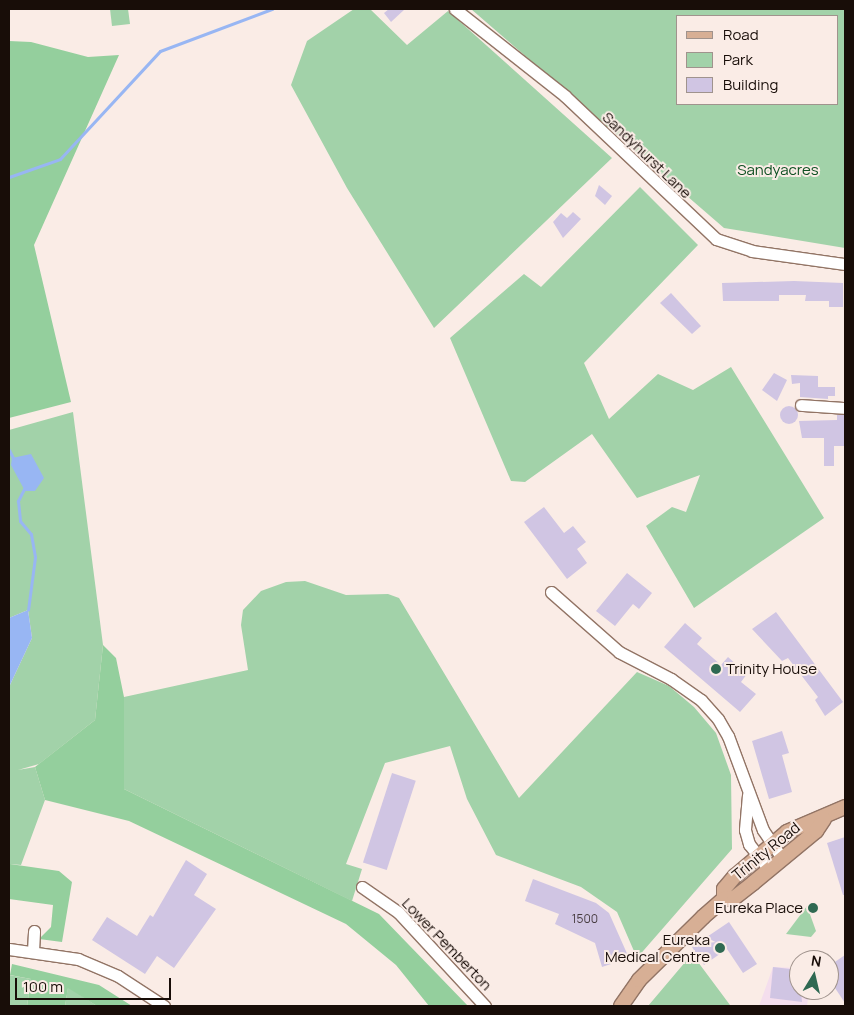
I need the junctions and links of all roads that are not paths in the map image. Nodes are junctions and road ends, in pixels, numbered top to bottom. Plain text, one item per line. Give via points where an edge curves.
1 (455, 9) edge
2 (845, 264) edge
3 (801, 405) dead end
4 (845, 408) edge
5 (551, 592) dead end
6 (748, 795) junction
7 (845, 807) edge
8 (824, 819) junction
9 (772, 845) junction
10 (758, 857) junction
11 (782, 858) junction
12 (769, 870) junction
13 (362, 887) dead end
14 (724, 899) junction
15 (34, 930) dead end
16 (9, 949) edge
17 (33, 951) junction
18 (164, 1006) edge
19 (485, 1006) edge
20 (621, 1006) edge

1 - 2 street, Sandyhurst Lane via 565,96 716,239 752,251
3 - 4 street
5 - 6 street via 619,652 671,679 700,700 728,736
6 - 9 street
6 - 10 street via 744,830
7 - 8 main road, Trinity Road
8 - 9 main road, Trinity Road via 808,822
8 - 11 main road, Trinity Road via 816,831
9 - 10 main road, Trinity Road
9 - 11 street
10 - 12 street
10 - 14 main road, Trinity Road via 735,876 724,890
11 - 12 main road, Trinity Road
12 - 14 main road, Trinity Road via 734,898
13 - 19 street, Lower Pemberton via 398,912
14 - 20 main road, Trinity Road via 639,980
15 - 17 street
16 - 17 street
17 - 18 street via 98,967

